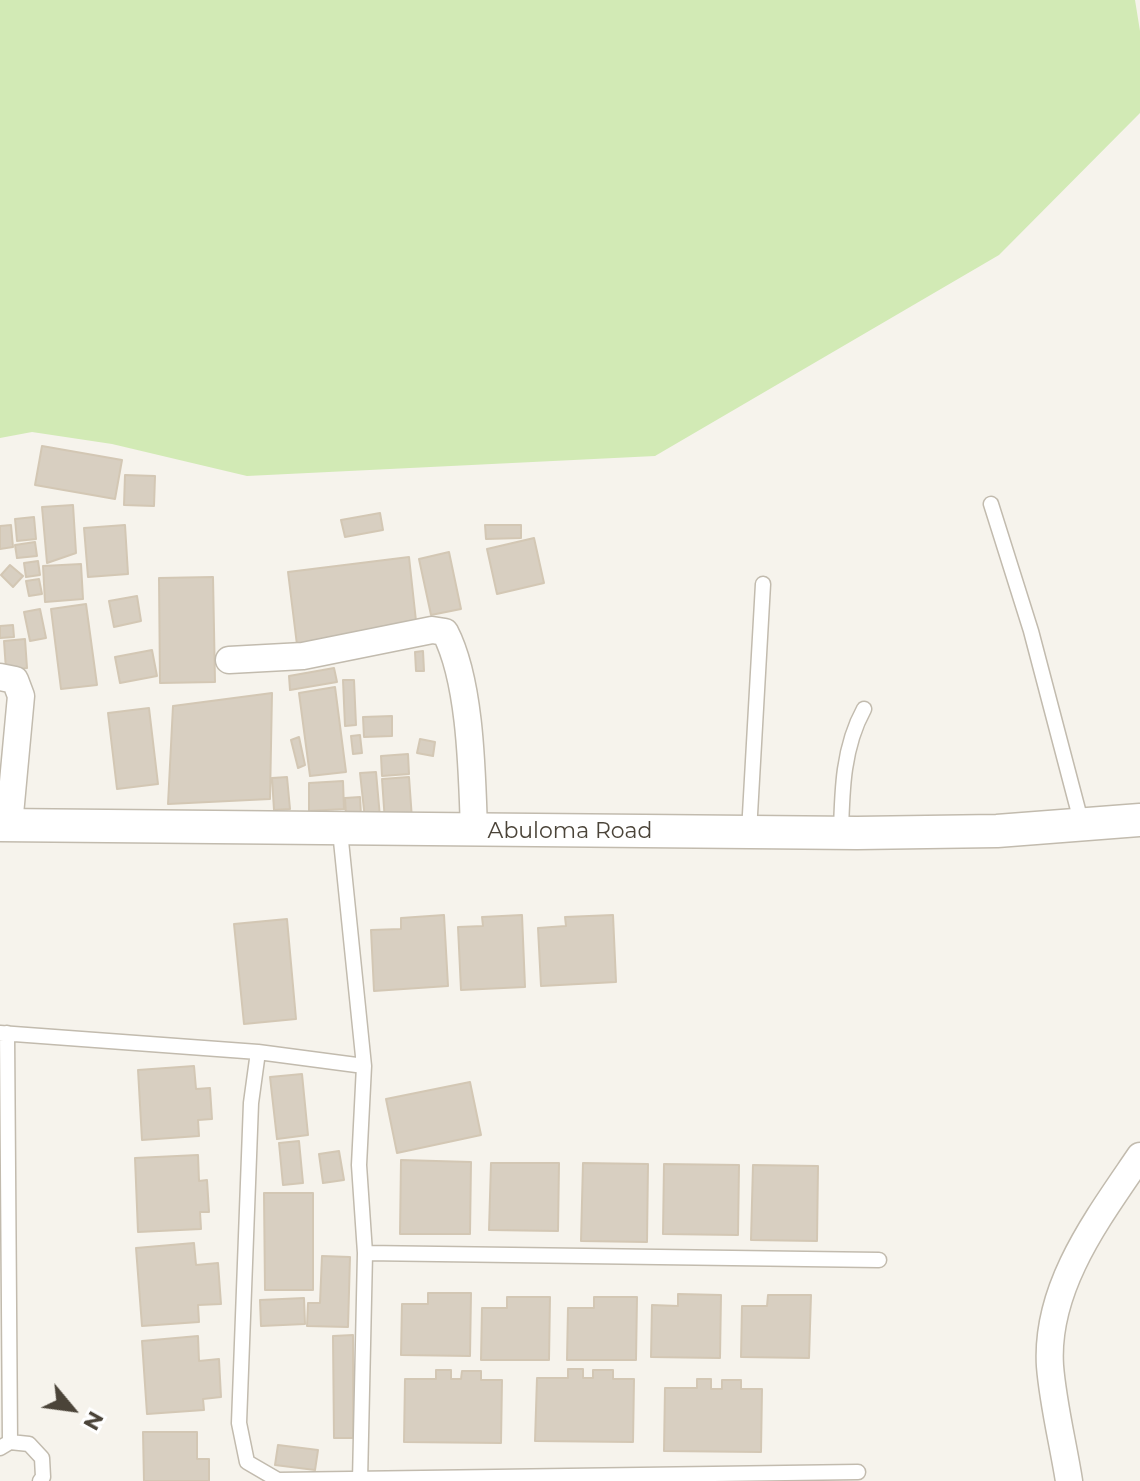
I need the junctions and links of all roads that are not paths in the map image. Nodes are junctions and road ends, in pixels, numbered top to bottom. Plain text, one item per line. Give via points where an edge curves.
1 (991, 504) dead end
2 (763, 584) dead end
3 (229, 660) dead end
4 (0, 677) edge
5 (864, 709) dead end
6 (1140, 820) edge
7 (4, 825) edge
8 (1082, 825) junction
9 (340, 831) junction
10 (474, 831) junction
11 (749, 832) junction
12 (841, 833) junction
13 (4, 1033) edge
14 (258, 1052) junction
15 (364, 1066) junction
16 (1140, 1156) edge
17 (365, 1253) junction
18 (879, 1260) dead end
19 (5, 1445) edge
20 (858, 1472) dead end
21 (360, 1479) edge
22 (40, 1481) edge
23 (1069, 1481) edge

1 - 8 lane
2 - 11 lane
3 - 10 street via 303,656 432,630 445,632 455,651 471,757
4 - 7 street via 15,680 21,696
5 - 12 lane via 851,731
6 - 8 street, Abuloma Road
7 - 9 street, Abuloma Road
8 - 12 street, Abuloma Road
9 - 10 street, Abuloma Road
9 - 15 lane
10 - 11 street, Abuloma Road
11 - 12 street, Abuloma Road
13 - 14 lane
13 - 19 lane
14 - 15 lane
14 - 21 lane via 251,1103 239,1423 247,1462 278,1480
15 - 17 lane via 359,1165
16 - 23 street via 1092,1227 1057,1300 1050,1364
17 - 18 lane
17 - 21 lane
19 - 22 lane via 29,1444 42,1458
20 - 21 lane

